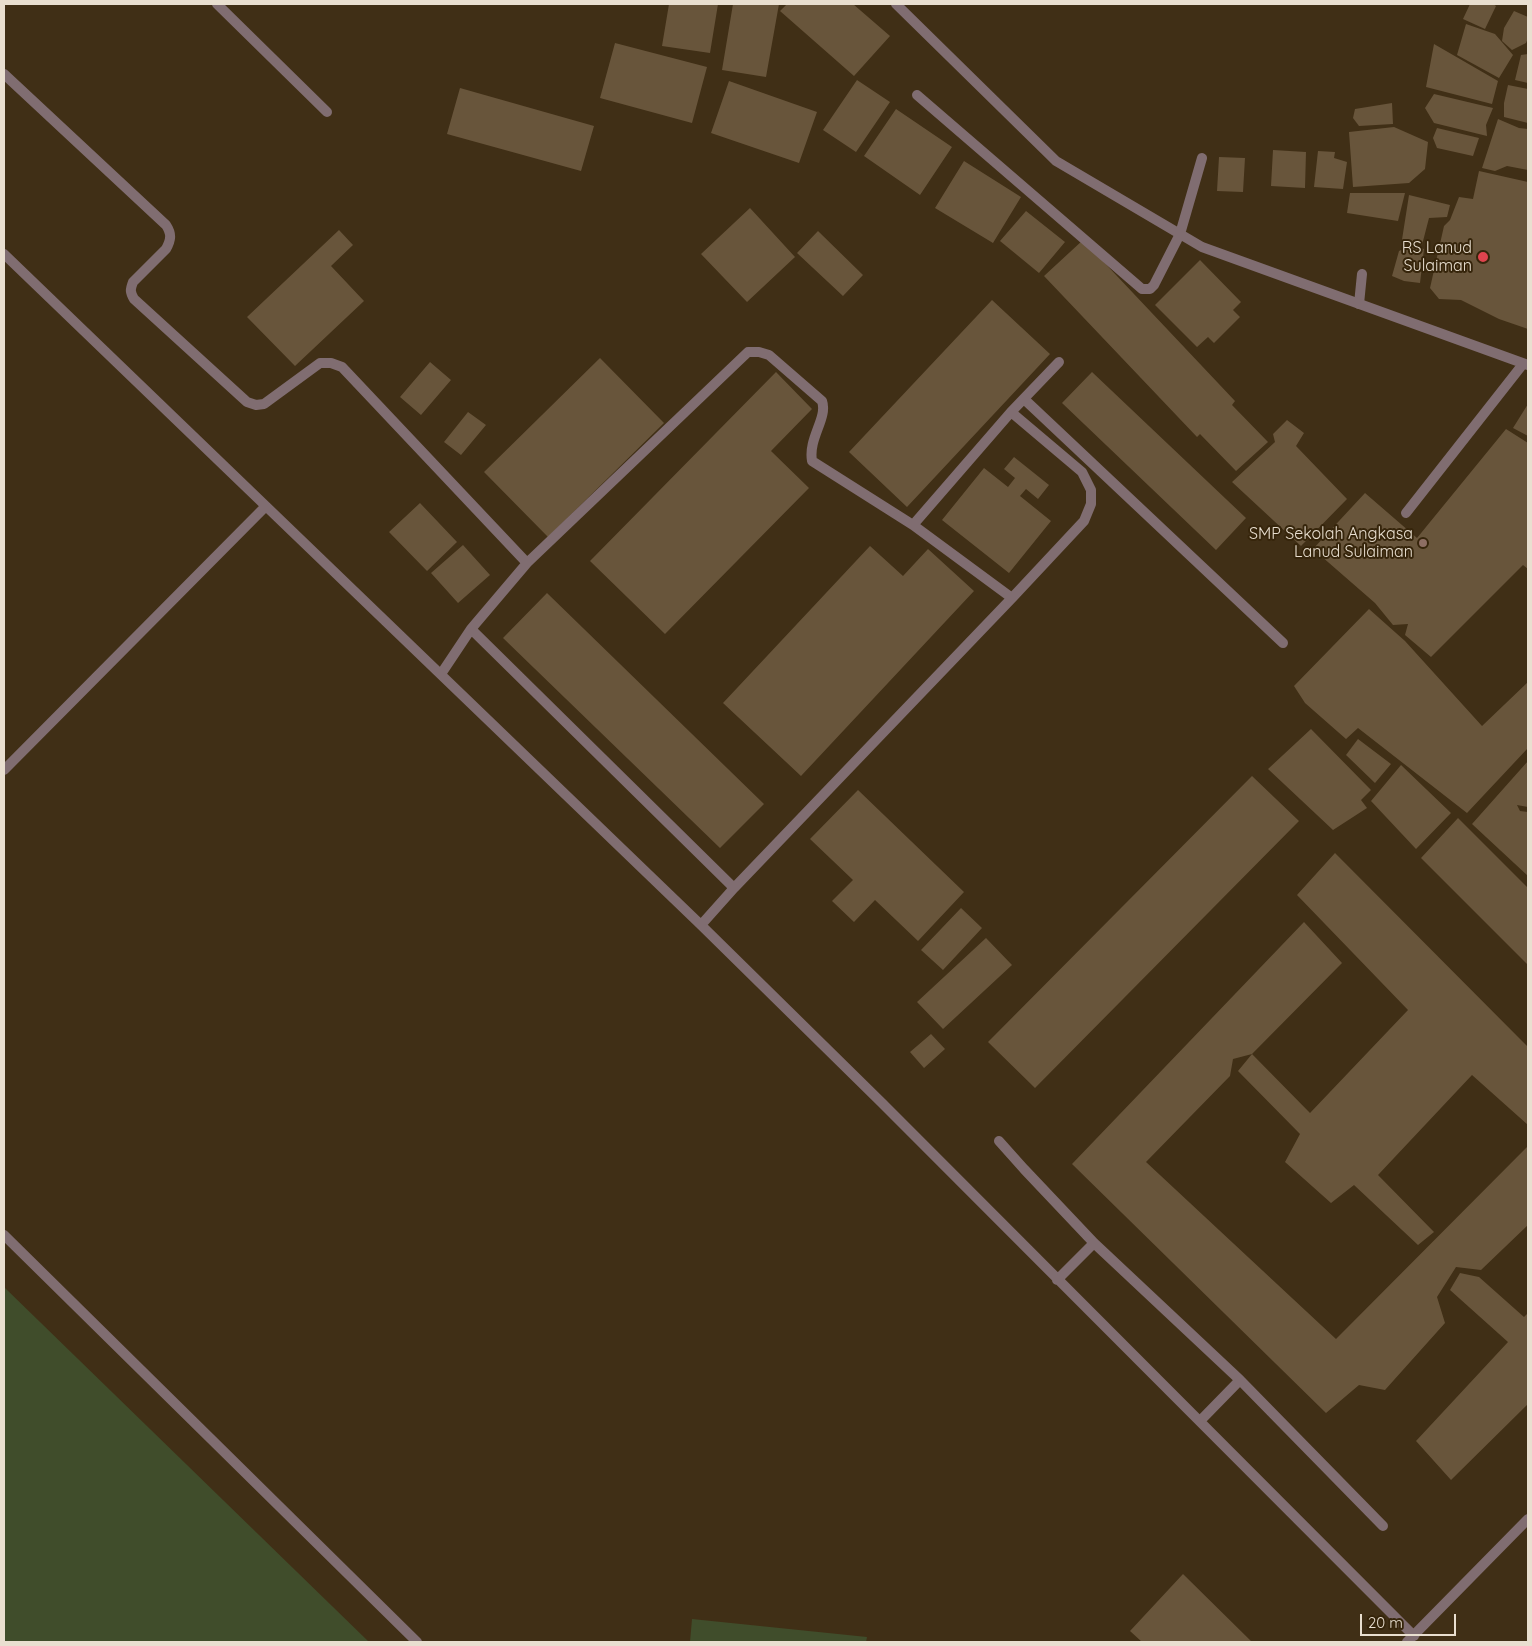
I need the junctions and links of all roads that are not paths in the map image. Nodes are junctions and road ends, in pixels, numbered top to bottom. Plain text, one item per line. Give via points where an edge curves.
1 (217, 4) edge
2 (896, 4) edge
3 (4, 74) edge
4 (917, 95) dead end
5 (327, 112) dead end
6 (1202, 158) dead end
7 (1180, 234) junction
8 (4, 254) edge
9 (1362, 274) dead end
10 (1359, 304) junction
11 (1059, 362) dead end
12 (1526, 364) edge
13 (1024, 398) junction
14 (1011, 412) junction
15 (265, 507) junction
16 (1406, 513) dead end
17 (913, 525) junction
18 (527, 563) junction
19 (1012, 598) junction
20 (471, 629) junction
21 (1283, 643) dead end
22 (441, 674) junction
23 (4, 770) edge
24 (734, 888) junction
25 (701, 925) junction
26 (999, 1141) dead end
27 (4, 1235) edge
28 (1094, 1243) junction
29 (1057, 1280) junction
30 (1240, 1380) junction
31 (1200, 1421) junction
32 (1528, 1519) edge
33 (1383, 1526) dead end
34 (1410, 1639) edge
35 (417, 1642) edge

1 - 5 street
2 - 7 street via 1056,160
3 - 18 street via 170,231 170,243 166,249 133,282 130,292 134,299 247,402 256,405 264,404 320,363 342,368
4 - 7 street via 1142,288 1150,289 1154,285
6 - 7 street
7 - 10 street via 1202,247
8 - 15 street
9 - 10 street
10 - 12 street
11 - 13 street
12 - 16 street
13 - 14 street
13 - 21 street
14 - 17 street
14 - 19 street via 1082,472 1091,490 1091,504 1084,521
15 - 22 street
15 - 23 street
17 - 18 street via 812,461 811,445 823,410 822,400 769,355 748,352
17 - 19 street
18 - 20 street
19 - 24 street
20 - 22 street
20 - 24 street
22 - 25 street
24 - 25 street
25 - 29 street
26 - 28 street
27 - 35 street
28 - 29 street
28 - 30 street
29 - 31 street
30 - 31 street
30 - 33 street
31 - 34 street
32 - 34 street

